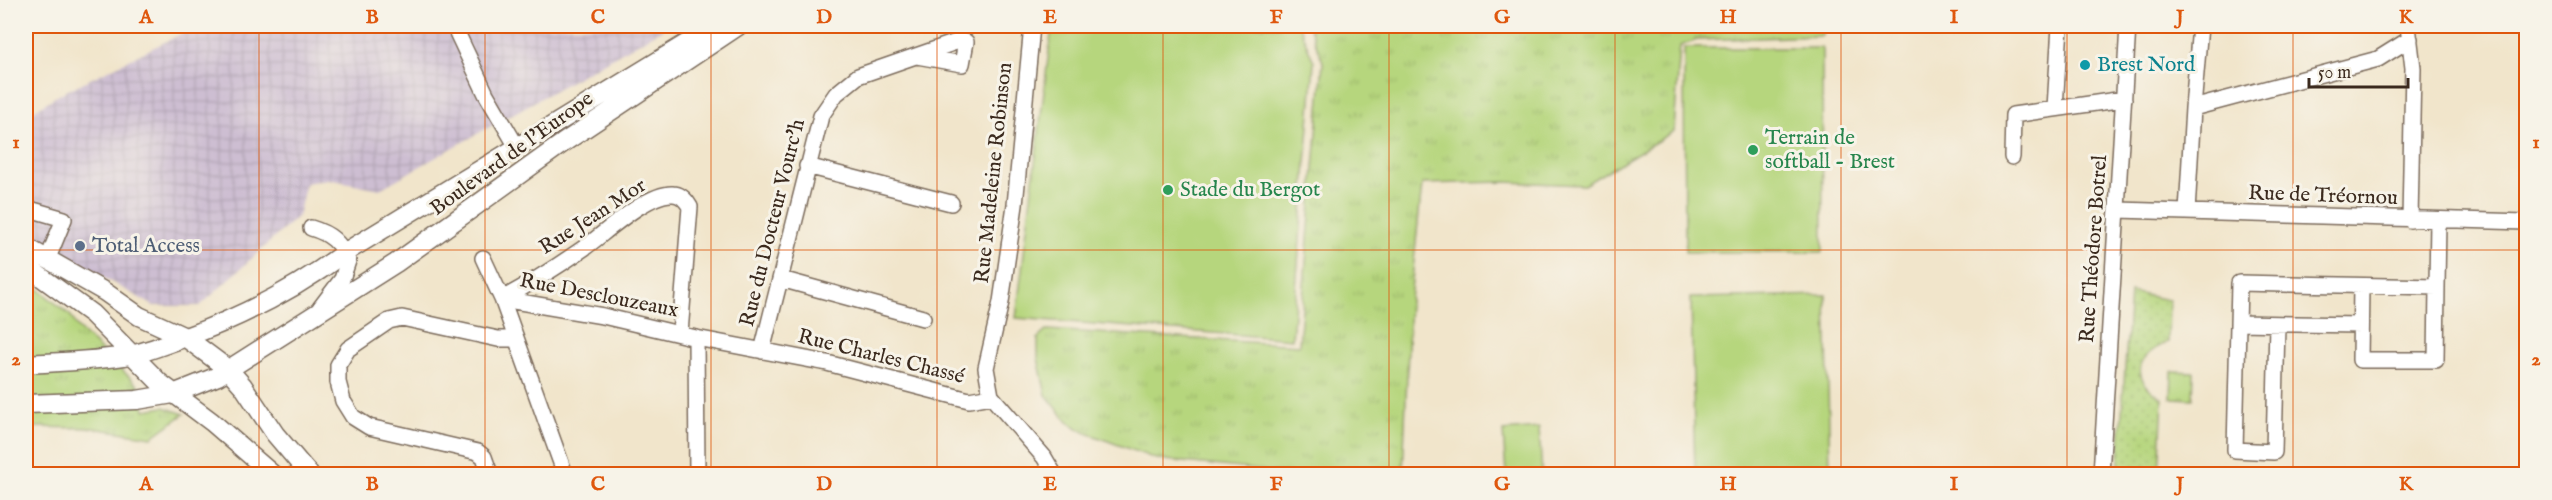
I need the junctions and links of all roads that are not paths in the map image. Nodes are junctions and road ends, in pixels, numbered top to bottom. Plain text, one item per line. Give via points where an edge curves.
1 (454, 26) edge
2 (717, 26) edge
3 (738, 26) edge
4 (1032, 26) edge
5 (2060, 26) edge
6 (2128, 26) edge
7 (2200, 26) edge
8 (2409, 32) edge
9 (917, 56) dead end
10 (2124, 99) junction
11 (2055, 108) junction
12 (2193, 108) junction
13 (517, 147) junction
14 (2012, 157) dead end
15 (807, 166) junction
16 (951, 202) dead end
17 (26, 208) edge
18 (2118, 210) junction
19 (2187, 212) junction
20 (2410, 220) junction
21 (2438, 220) junction
22 (2526, 222) edge
23 (311, 228) dead end
24 (26, 247) edge
25 (344, 253) junction
26 (48, 258) junction
27 (483, 258) dead end
28 (26, 266) edge
29 (781, 279) junction
30 (2361, 286) junction
31 (2437, 288) junction
32 (502, 299) junction
33 (311, 318) junction
34 (923, 318) dead end
35 (2238, 323) junction
36 (2277, 324) junction
37 (2360, 325) junction
38 (680, 333) junction
39 (185, 337) junction
40 (516, 339) junction
41 (696, 339) junction
42 (762, 351) junction
43 (130, 355) junction
44 (26, 364) edge
45 (228, 370) junction
46 (173, 394) junction
47 (990, 396) junction
48 (26, 404) edge
49 (272, 474) edge
50 (309, 474) edge
51 (490, 474) edge
52 (565, 474) edge
53 (697, 474) edge
54 (1054, 474) edge
55 (2101, 474) edge

1 - 13 street via 486,94
2 - 13 main road, Boulevard de l'Europe
3 - 33 main road, Boulevard de l'Europe
4 - 47 street, Rue Madeleine Robinson via 1015,205 986,368
5 - 11 street
6 - 10 street, Rue Théodore Botrel
7 - 12 street
8 - 12 street via 2378,59
8 - 20 street via 2413,68
9 - 15 street, Rue du Docteur Vourc'h via 858,76 836,94 821,116
10 - 11 street
10 - 18 street, Rue Théodore Botrel
11 - 14 street via 2013,115
12 - 19 street
13 - 25 main road, Boulevard de l'Europe
15 - 16 street
15 - 29 street, Rue du Docteur Vourc'h
17 - 26 street via 64,219
18 - 19 street, Rue de Tréornou
18 - 55 street, Rue Théodore Botrel
19 - 20 street, Rue de Tréornou
20 - 21 street, Rue de Tréornou
21 - 22 street, Rue de Tréornou
21 - 31 street
23 - 25 street via 330,233
24 - 26 main road
25 - 33 street, Boulevard de l'Europe via 347,269
25 - 39 main road, Boulevard de l'Europe via 269,302
26 - 39 main road via 139,316
27 - 32 street
28 - 43 main road via 92,314
29 - 34 street
29 - 42 street, Rue du Docteur Vourc'h
30 - 31 street
30 - 35 street via 2240,283
30 - 37 street
31 - 37 street via 2436,360 2360,360
32 - 38 street, Rue Desclouzeaux
32 - 38 street, Rue Jean Mor via 583,249 636,210 661,195 674,194 685,198 690,207
32 - 40 street
33 - 45 main road, Boulevard de l'Europe
35 - 36 street
35 - 36 street via 2235,450 2274,452
36 - 37 street
38 - 41 street, Rue Desclouzeaux
39 - 43 main road, Boulevard de l'Europe
39 - 45 main road
40 - 51 street via 498,339 402,318 389,321 348,349 338,365 343,401 353,417 369,427 478,452
40 - 52 street
41 - 42 street, Rue Charles Chassé
41 - 53 street, Rue Desclouzeaux
42 - 47 street, Rue Charles Chassé via 827,363 969,400
43 - 44 main road
43 - 46 main road
45 - 46 main road, Boulevard de l'Europe
45 - 50 main road
46 - 48 main road via 137,400
46 - 49 main road
47 - 54 street, Rue Charles Chassé via 1044,457

